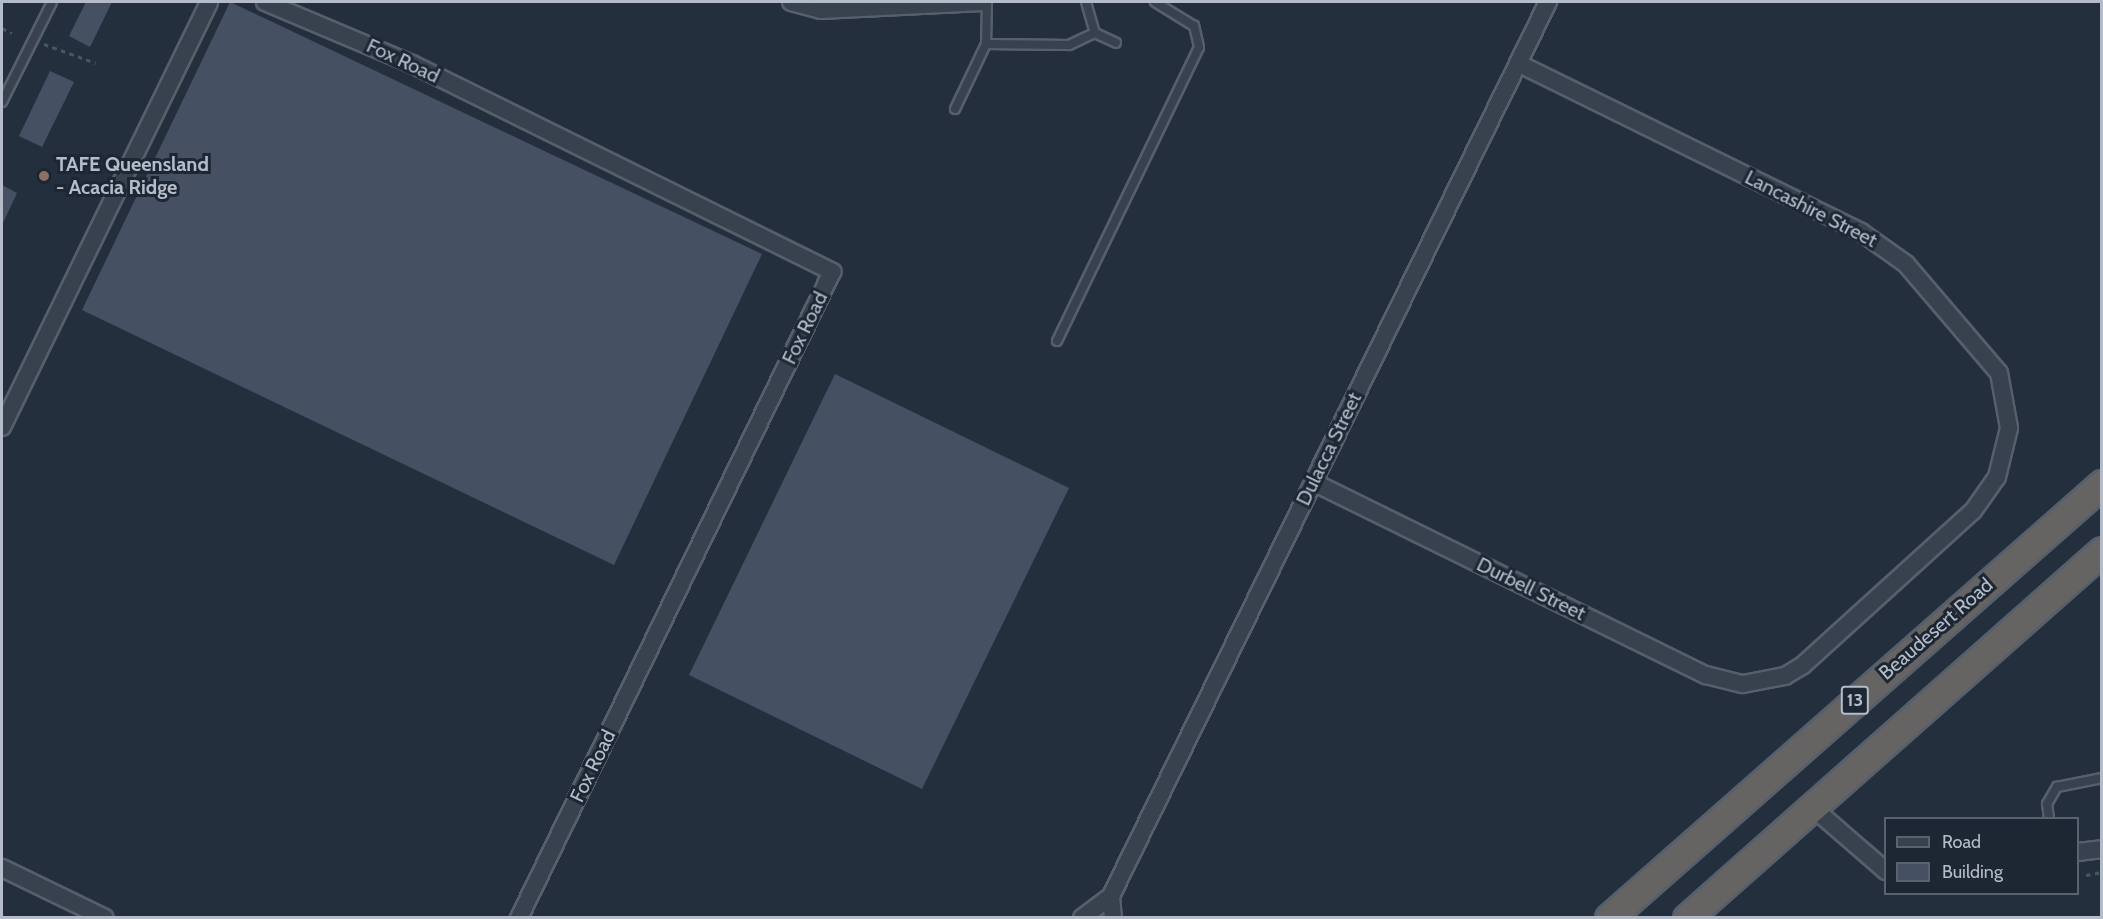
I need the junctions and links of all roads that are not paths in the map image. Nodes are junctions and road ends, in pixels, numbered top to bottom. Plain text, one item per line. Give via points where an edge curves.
1 (52, 2) edge
2 (209, 2) edge
3 (265, 2) edge
4 (791, 2) edge
5 (955, 2) edge
6 (985, 2) edge
7 (1086, 2) edge
8 (1155, 2) edge
9 (1548, 2) edge
10 (1095, 33) junction
11 (1116, 43) dead end
12 (986, 44) junction
13 (1518, 63) junction
14 (2, 102) edge
15 (955, 109) dead end
16 (1057, 341) dead end
17 (2, 428) edge
18 (1313, 482) junction
19 (2102, 483) edge
20 (2102, 551) edge
21 (1752, 683) joint
22 (2102, 778) edge
23 (1812, 807) junction
24 (2049, 817) edge
25 (2102, 849) edge
26 (2079, 852) edge
27 (2, 868) edge
28 (1884, 869) edge
29 (1111, 896) junction
30 (105, 918) edge
31 (519, 918) edge
32 (1082, 918) edge
33 (1113, 918) edge
34 (1609, 918) edge
35 (1686, 918) edge

1 - 14 lane
2 - 17 street
3 - 31 street, Fox Road via 412,64 832,272
4 - 5 street via 821,10
5 - 6 street
6 - 12 lane
7 - 10 lane
8 - 16 lane via 1194,26 1199,47
9 - 13 street, Dulacca Street
10 - 11 lane
10 - 12 lane via 1069,45
12 - 15 lane
13 - 18 street, Dulacca Street
13 - 21 street, Lancashire Street via 1874,240 1930,289 1991,358 2003,382 2009,409 2007,448 1982,501 1803,665
18 - 21 street, Durbell Street via 1706,675
18 - 29 street, Dulacca Street
19 - 34 highway, Beaudesert Road / 13
20 - 23 highway
22 - 24 lane via 2057,787 2047,804
23 - 28 street
23 - 35 highway
25 - 26 street
27 - 30 street
29 - 32 street, Dulacca Street
29 - 33 street

